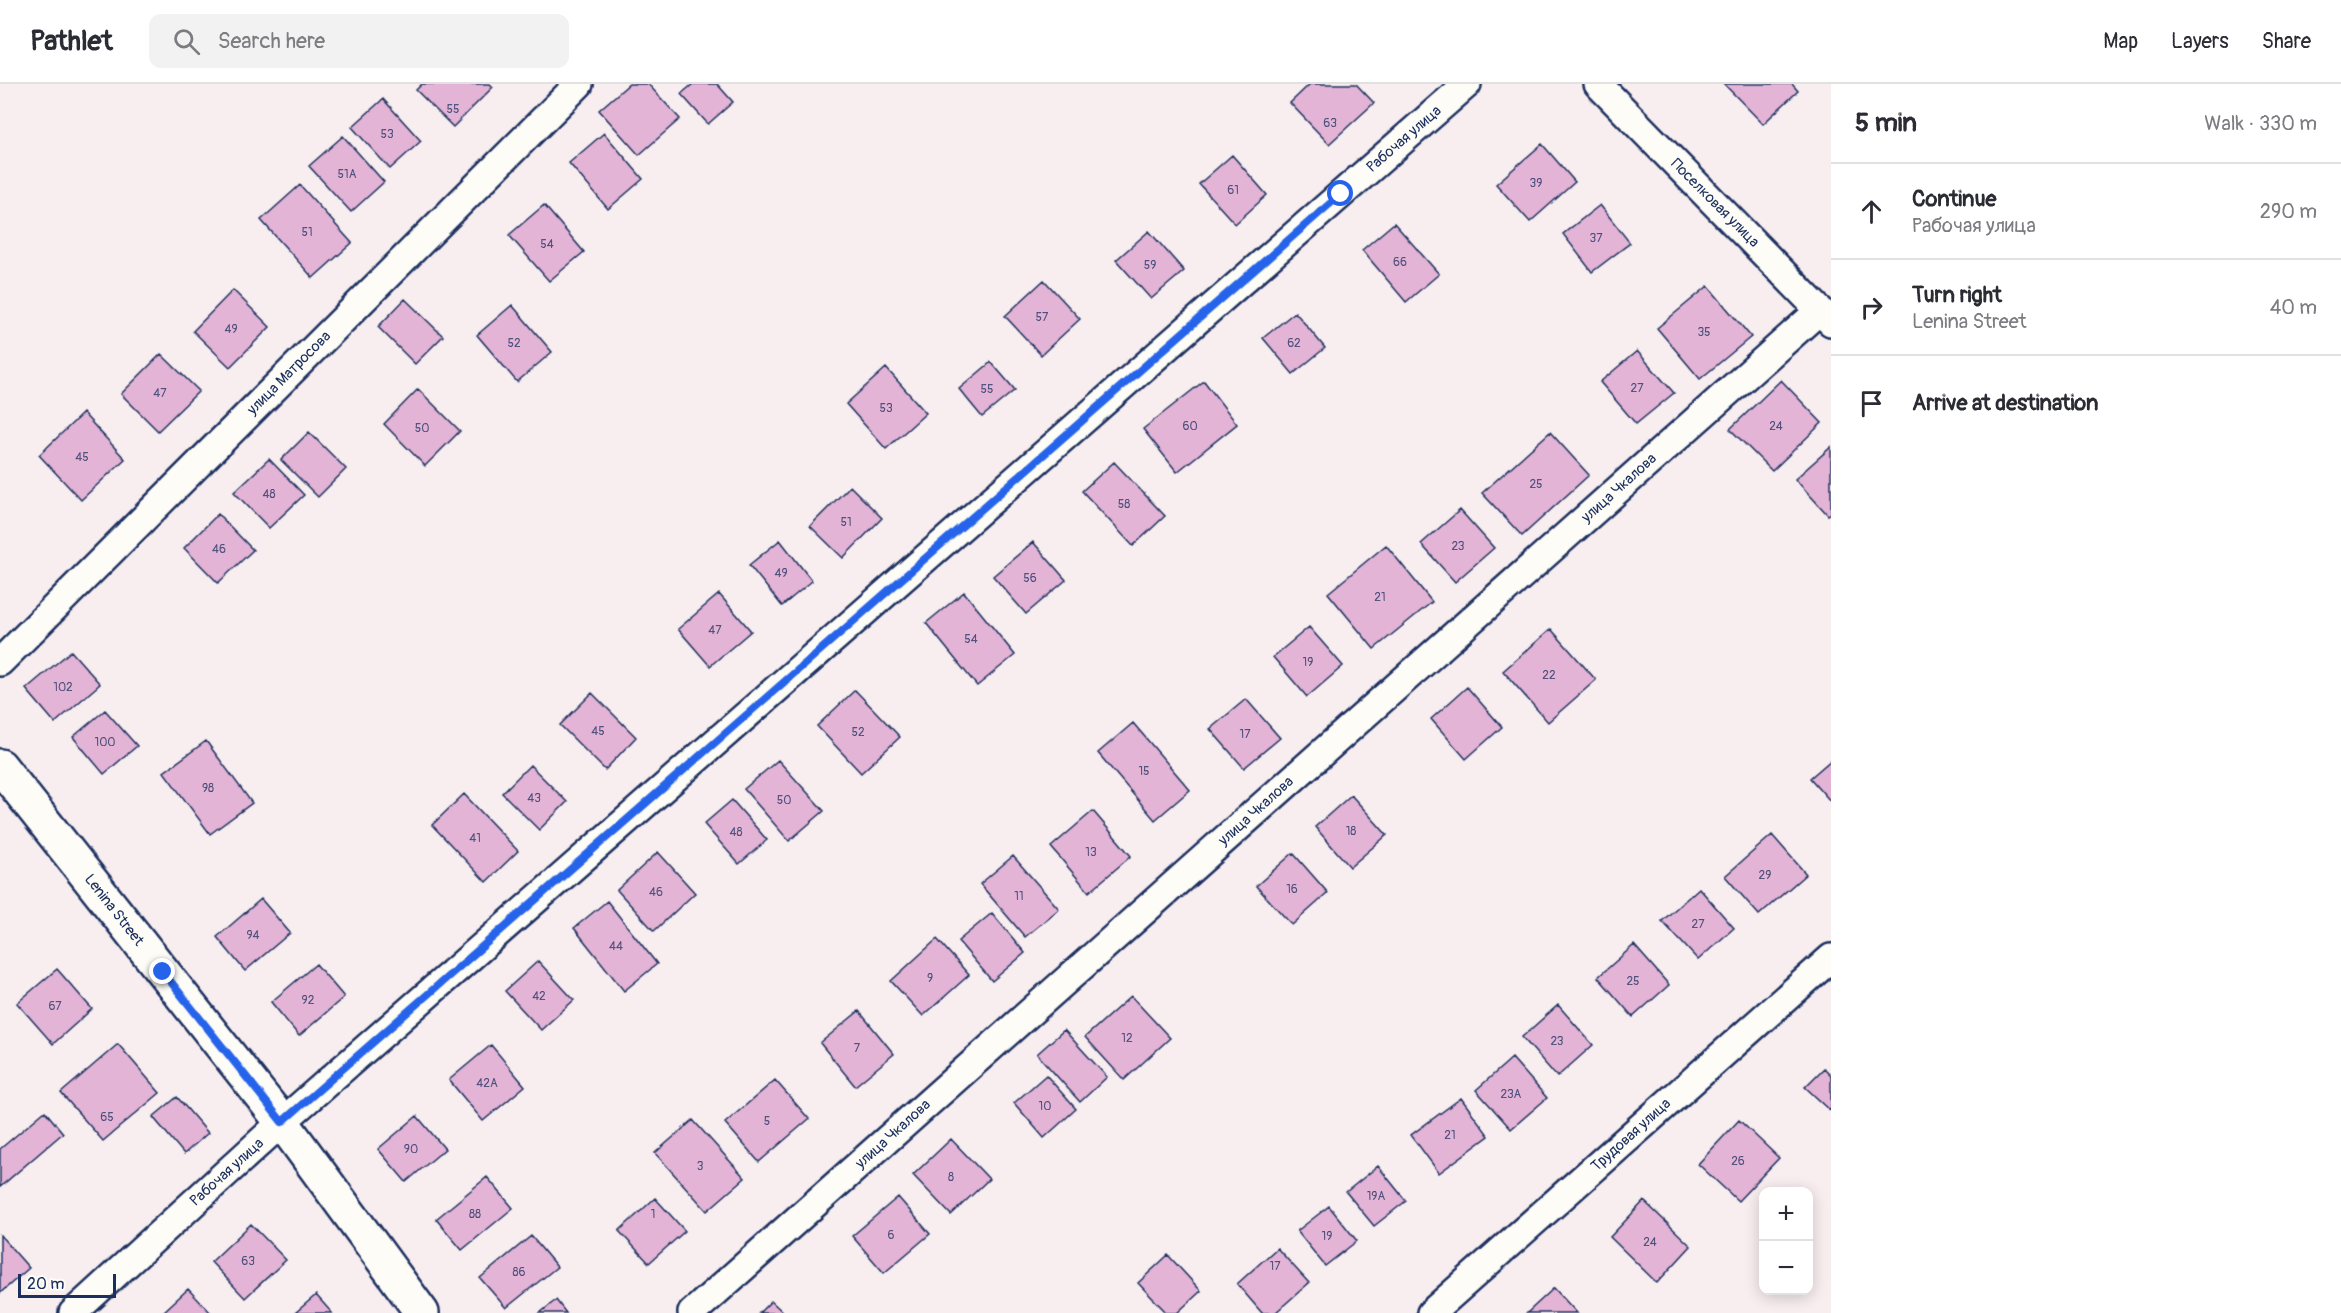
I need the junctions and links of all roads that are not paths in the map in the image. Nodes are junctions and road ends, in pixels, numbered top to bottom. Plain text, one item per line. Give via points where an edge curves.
1 (579, 84) edge
2 (1467, 84) edge
3 (1598, 84) edge
4 (1826, 316) edge
5 (0, 662) edge
6 (0, 766) edge
7 (1831, 958) edge
8 (282, 1122) junction
9 (72, 1313) edge
10 (422, 1313) edge
11 (692, 1313) edge
12 (1431, 1313) edge

1 - 5 street, улица Матросова
2 - 8 street, Рабочая улица
3 - 4 street, Поселковая улица
4 - 11 street, улица Чкалова
6 - 8 street, Lenina Street
7 - 12 street, Трудовая улица
8 - 9 street, Рабочая улица
8 - 10 street, Lenina Street

